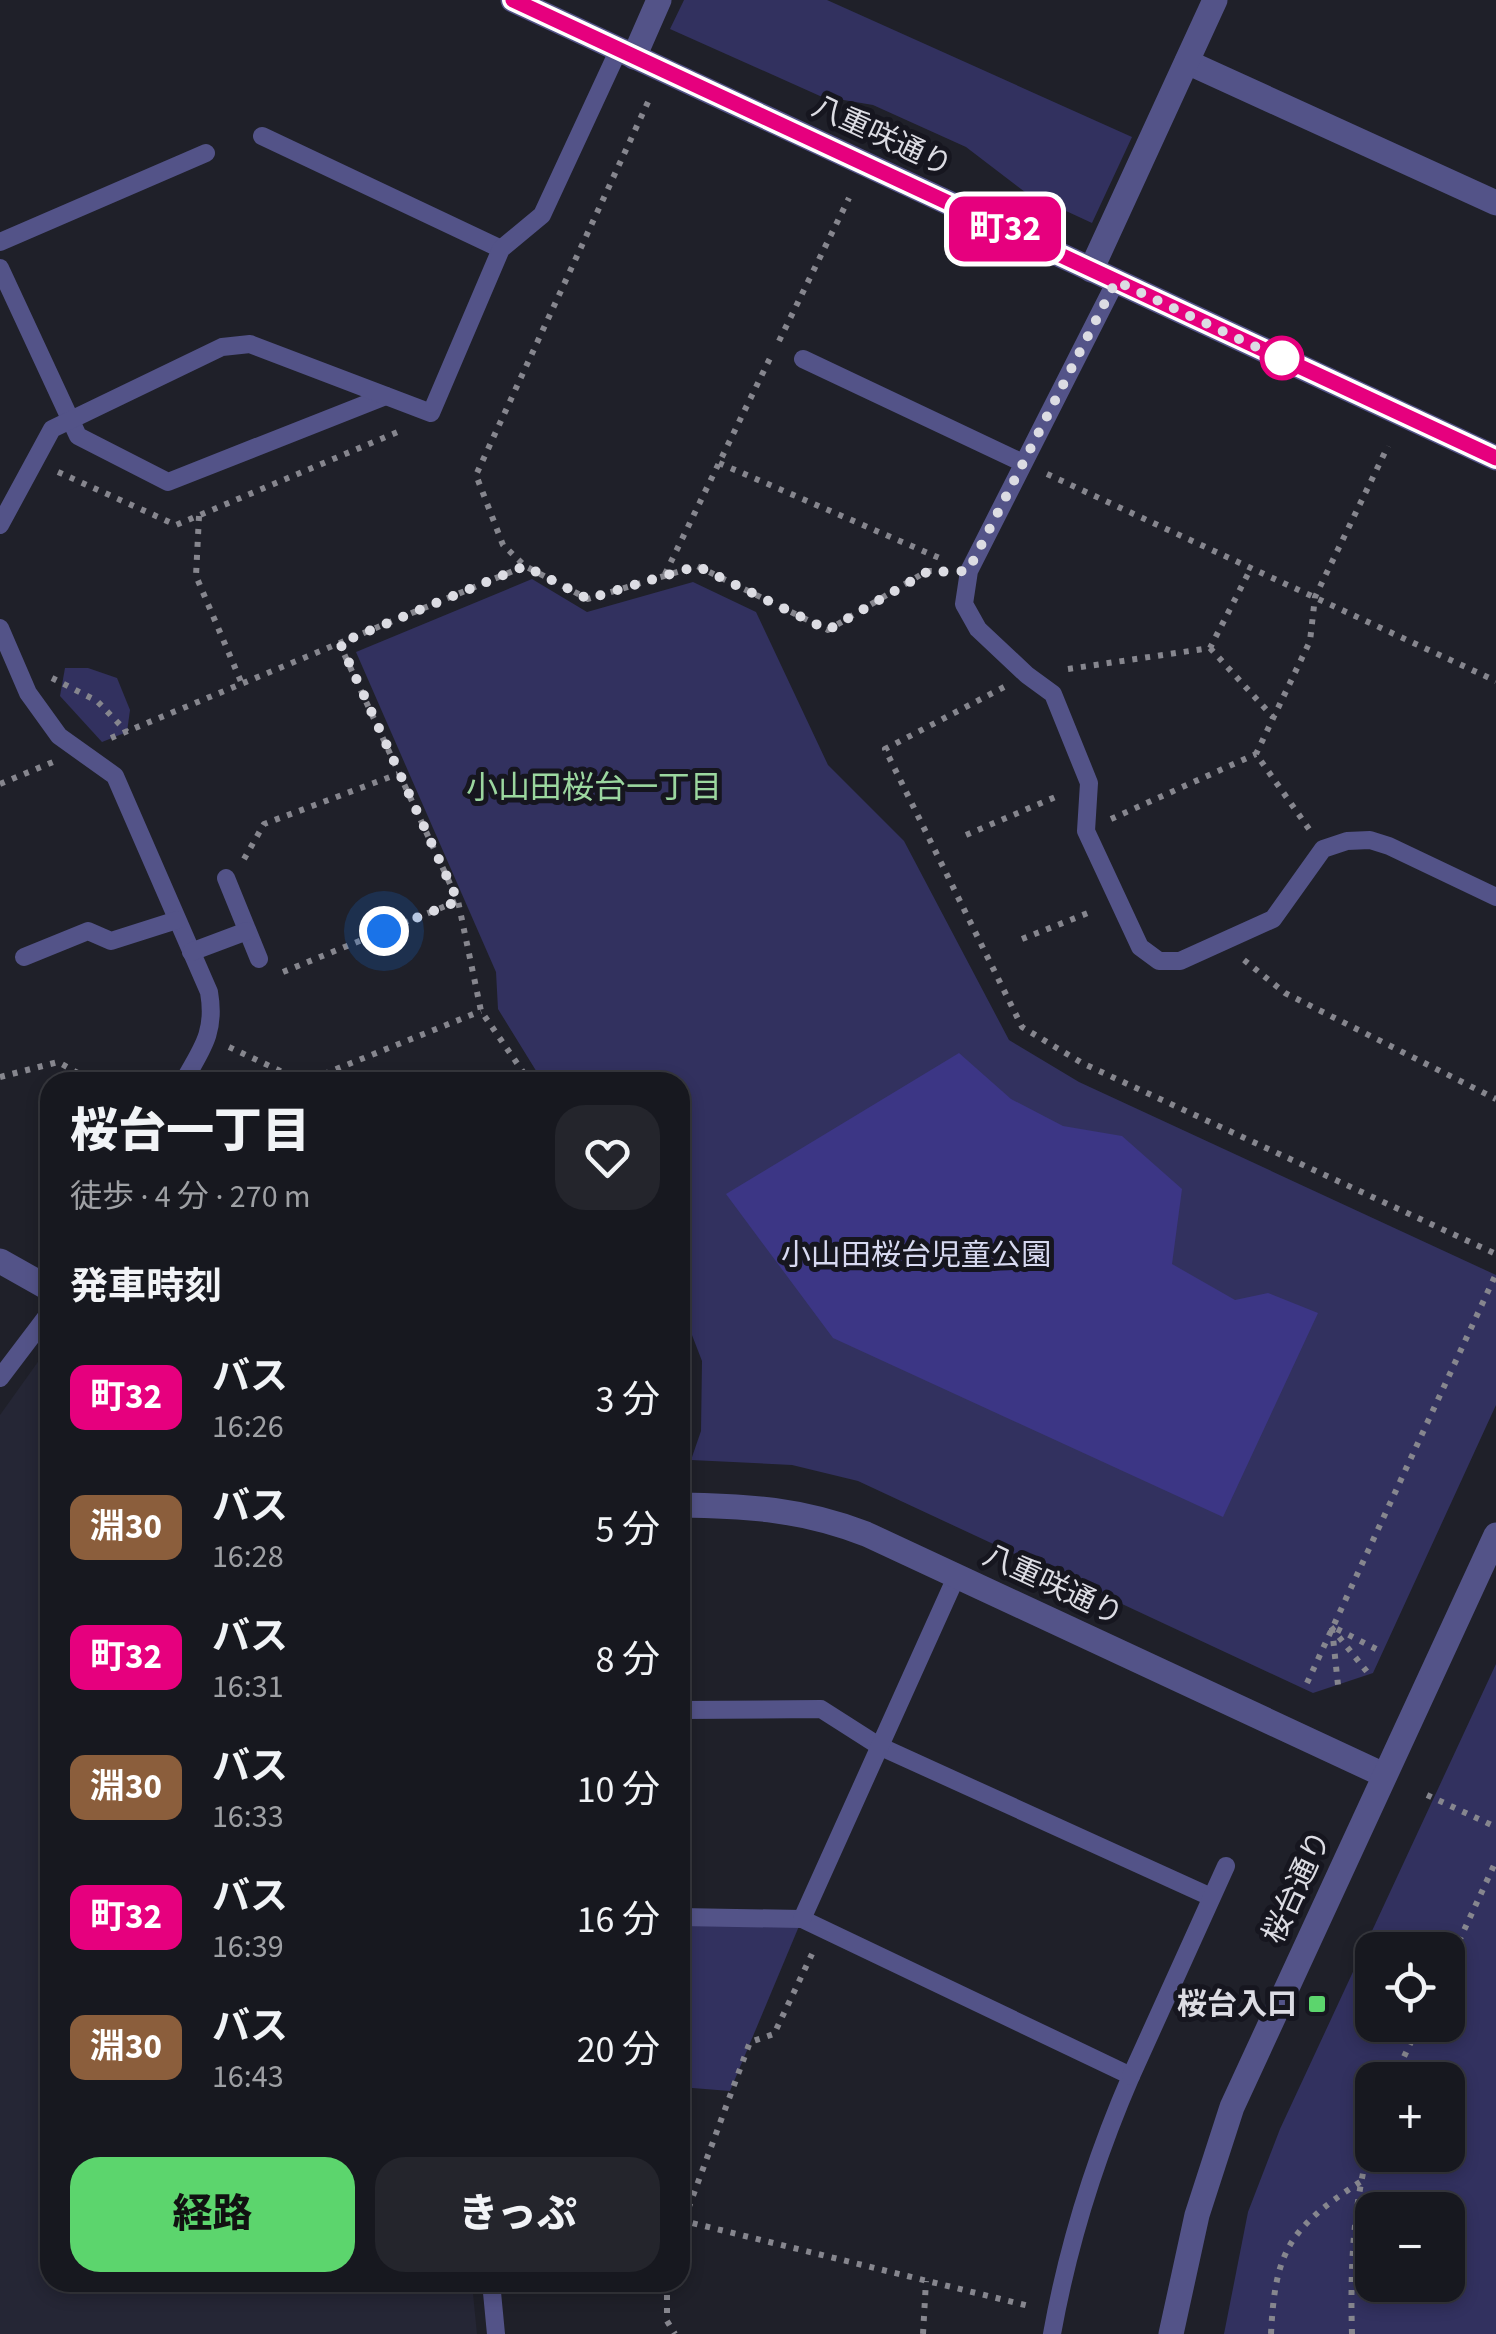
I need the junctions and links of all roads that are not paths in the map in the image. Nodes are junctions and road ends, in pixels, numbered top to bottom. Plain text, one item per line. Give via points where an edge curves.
1 (513, 0) edge
2 (660, 0) edge
3 (1216, 0) edge
4 (626, 53) junction
5 (1187, 62) junction
6 (262, 136) dead end
7 (206, 153) dead end
8 (1496, 203) edge
9 (0, 242) edge
10 (501, 249) junction
11 (0, 268) edge
12 (1092, 270) junction
13 (1116, 281) junction
14 (803, 359) dead end
15 (386, 396) junction
16 (70, 420) junction
17 (1496, 458) edge
18 (1024, 463) junction
19 (0, 523) edge
20 (0, 628) edge
21 (226, 878) road end
22 (1496, 897) edge
23 (177, 920) junction
24 (247, 931) junction
25 (192, 952) junction
26 (24, 957) dead end
27 (260, 960) road end
28 (189, 1072) edge
29 (0, 1261) edge
30 (40, 1283) edge
31 (40, 1325) edge
32 (0, 1378) edge
33 (690, 1505) edge
34 (1496, 1535) edge
35 (956, 1576) junction
36 (690, 1710) edge
37 (878, 1746) junction
38 (1384, 1775) junction
39 (1226, 1866) dead end
40 (1211, 1898) junction
41 (690, 1917) edge
42 (802, 1919) junction
43 (1131, 2076) junction
44 (493, 2292) edge
45 (496, 2334) edge
46 (1052, 2334) edge
47 (1171, 2334) edge

1 - 4 street, 八重咲通り
2 - 4 street
3 - 5 street
4 - 10 lane via 542,215
4 - 12 street, 八重咲通り
5 - 8 street
5 - 12 street
6 - 10 lane
7 - 9 lane
10 - 15 lane via 432,413
11 - 16 lane
12 - 13 street, 八重咲通り
13 - 17 street, 八重咲通り
13 - 18 lane
14 - 18 lane
15 - 16 lane via 250,344 222,348
15 - 16 lane via 168,482 78,436
16 - 19 lane via 52,429
18 - 22 lane via 968,571 964,604 978,629 1053,694 1089,784 1086,831 1140,947 1160,962 1180,962 1274,918 1323,849 1347,841 1388,846
20 - 23 lane via 28,692 58,736 114,776
21 - 24 lane
23 - 25 lane
23 - 26 lane via 112,941 88,931
24 - 25 lane
24 - 27 lane
25 - 28 lane via 213,1015 209,1038
29 - 30 street
31 - 32 lane
33 - 35 street, 八重咲通り via 808,1514
34 - 38 street, 桜台通り
35 - 37 lane
35 - 38 street, 八重咲通り
36 - 37 lane via 821,1708
37 - 40 lane
37 - 42 lane
38 - 47 street, 桜台通り via 1232,2108 1196,2215
39 - 40 lane
40 - 43 lane
41 - 42 lane
42 - 43 lane
43 - 46 lane via 1071,2242
44 - 45 lane

